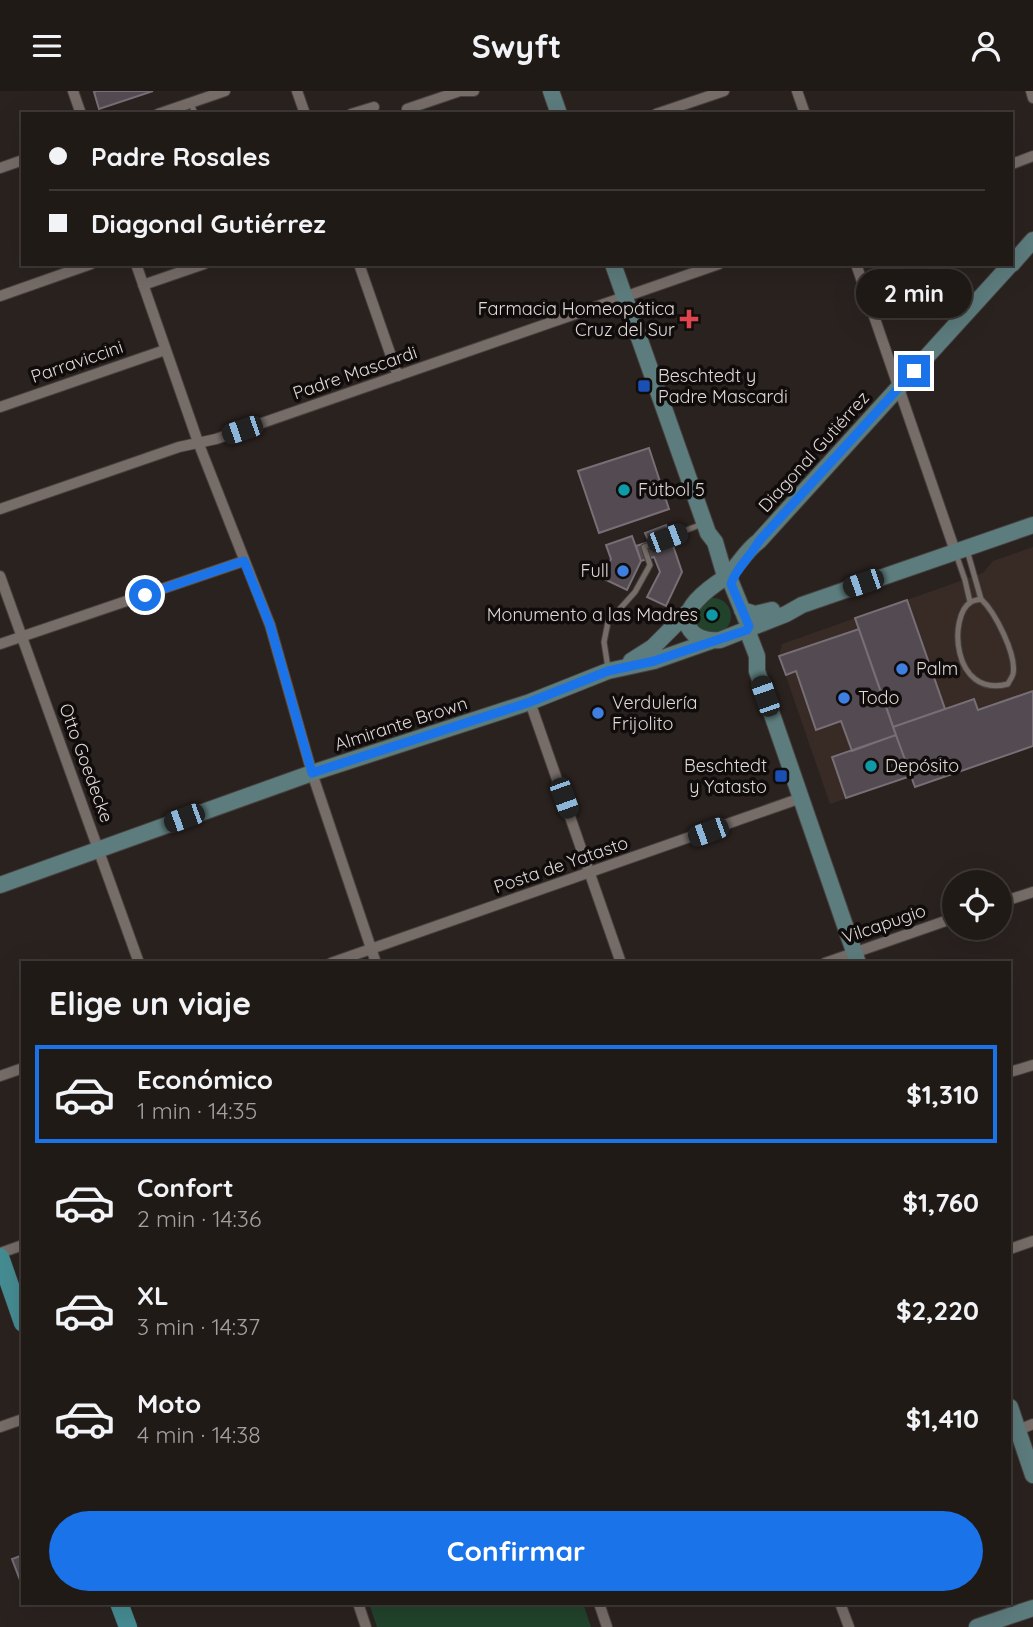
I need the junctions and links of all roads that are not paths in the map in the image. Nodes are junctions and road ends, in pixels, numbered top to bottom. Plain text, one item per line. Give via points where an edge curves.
1 (73, 91) edge
2 (225, 91) edge
3 (297, 91) edge
4 (474, 91) edge
5 (551, 91) edge
6 (724, 91) edge
7 (797, 91) edge
8 (1031, 91) edge
9 (1033, 98) edge
10 (374, 107) dead end
11 (193, 108) edge
12 (407, 109) dead end
13 (80, 112) edge
14 (170, 112) edge
15 (304, 112) edge
16 (358, 112) edge
17 (558, 112) edge
18 (662, 112) edge
19 (804, 112) edge
20 (1033, 156) edge
21 (21, 161) edge
22 (1013, 164) edge
23 (0, 168) edge
24 (1033, 240) edge
25 (1013, 262) edge
26 (85, 266) edge
27 (137, 266) edge
28 (198, 266) edge
29 (360, 266) edge
30 (614, 266) edge
31 (713, 266) edge
32 (857, 266) edge
33 (1009, 266) edge
34 (144, 285) junction
35 (0, 296) edge
36 (625, 298) junction
37 (165, 350) junction
38 (398, 376) junction
39 (898, 389) junction
40 (0, 407) edge
41 (198, 442) junction
42 (0, 509) edge
43 (1033, 525) edge
44 (706, 528) junction
45 (961, 549) junction
46 (244, 561) junction
47 (0, 576) edge
48 (727, 579) junction
49 (706, 591) junction
50 (981, 599) junction
51 (970, 602) junction
52 (802, 605) junction
53 (742, 610) junction
54 (689, 611) junction
55 (748, 629) junction
56 (22, 636) junction
57 (718, 640) junction
58 (0, 644) edge
59 (612, 670) junction
60 (757, 671) junction
61 (530, 702) junction
62 (312, 773) junction
63 (802, 798) junction
64 (99, 849) junction
65 (590, 874) junction
66 (0, 885) edge
67 (1033, 892) edge
68 (1012, 899) edge
69 (942, 924) edge
70 (372, 948) junction
71 (856, 957) edge
72 (138, 961) edge
73 (336, 961) edge
74 (375, 961) edge
75 (620, 961) edge
76 (835, 961) edge
77 (1033, 1065) edge
78 (21, 1069) edge
79 (1011, 1072) edge
80 (0, 1076) edge
81 (1033, 1241) edge
82 (21, 1246) edge
83 (1011, 1249) edge
84 (0, 1255) edge
85 (21, 1317) edge
86 (1011, 1408) edge
87 (21, 1420) edge
88 (0, 1427) edge
89 (1025, 1427) edge
90 (1033, 1475) edge
91 (120, 1605) edge
92 (359, 1605) edge
93 (600, 1605) edge
94 (841, 1605) edge
95 (1033, 1608) edge
96 (128, 1627) edge
97 (366, 1627) edge
98 (607, 1627) edge
99 (849, 1627) edge
100 (977, 1627) edge

1 - 13 street
2 - 11 street
3 - 15 street
4 - 12 street via 460,91
5 - 17 main road
6 - 18 street
7 - 19 street
8 - 9 street
10 - 16 street
11 - 14 street
20 - 22 street
21 - 23 street
24 - 25 main road, Diagonal Gutiérrez
26 - 35 street
27 - 34 street
28 - 34 street
29 - 38 street
30 - 36 main road
31 - 36 street, Padre Mascardi
32 - 39 street
33 - 39 main road, Diagonal Gutiérrez
34 - 37 street
36 - 38 street, Padre Mascardi
36 - 44 main road
37 - 40 street, Parraviccini
37 - 41 street
38 - 41 street, Padre Mascardi
39 - 45 street
39 - 48 main road, Diagonal Gutiérrez
41 - 42 street, Padre Mascardi
41 - 46 street
43 - 45 main road
44 - 48 main road
44 - 49 main road via 713,568
44 - 59 lane via 644,547 650,565 605,630
45 - 50 lane
45 - 51 lane
45 - 52 main road
46 - 56 street
46 - 62 street via 270,625
47 - 56 street, Otto Goedecke
48 - 49 main road, Diagonal Gutiérrez
48 - 53 main road
49 - 54 main road, Almirante Brown
50 - 51 lane
50 - 51 lane via 990,607 1011,654 1013,674 1008,684 994,688 978,683 964,668 958,645 961,612
52 - 53 main road via 755,614
52 - 55 main road
53 - 55 main road
54 - 57 main road via 691,630 701,638
54 - 59 main road, Almirante Brown via 653,647
55 - 57 main road, Almirante Brown
55 - 60 main road
56 - 58 street
56 - 64 street, Otto Goedecke
57 - 59 main road, Almirante Brown
57 - 60 main road via 742,647
59 - 61 main road, Almirante Brown
60 - 63 main road
61 - 62 main road, Almirante Brown
61 - 65 street
62 - 64 main road, Almirante Brown
62 - 70 street
63 - 65 street, Posta de Yatasto
63 - 71 main road
64 - 66 main road, Almirante Brown
64 - 72 street, Otto Goedecke
65 - 70 street, Posta de Yatasto
65 - 75 street
67 - 68 street
69 - 71 street, Vilcapugio
70 - 73 street, Posta de Yatasto
70 - 74 street
71 - 76 street, Vilcapugio
77 - 79 street
78 - 80 street
81 - 83 street
82 - 84 street
84 - 85 main road
86 - 89 main road
87 - 88 street
89 - 90 main road
91 - 96 main road
92 - 97 street
93 - 98 street
94 - 99 street
95 - 100 main road

